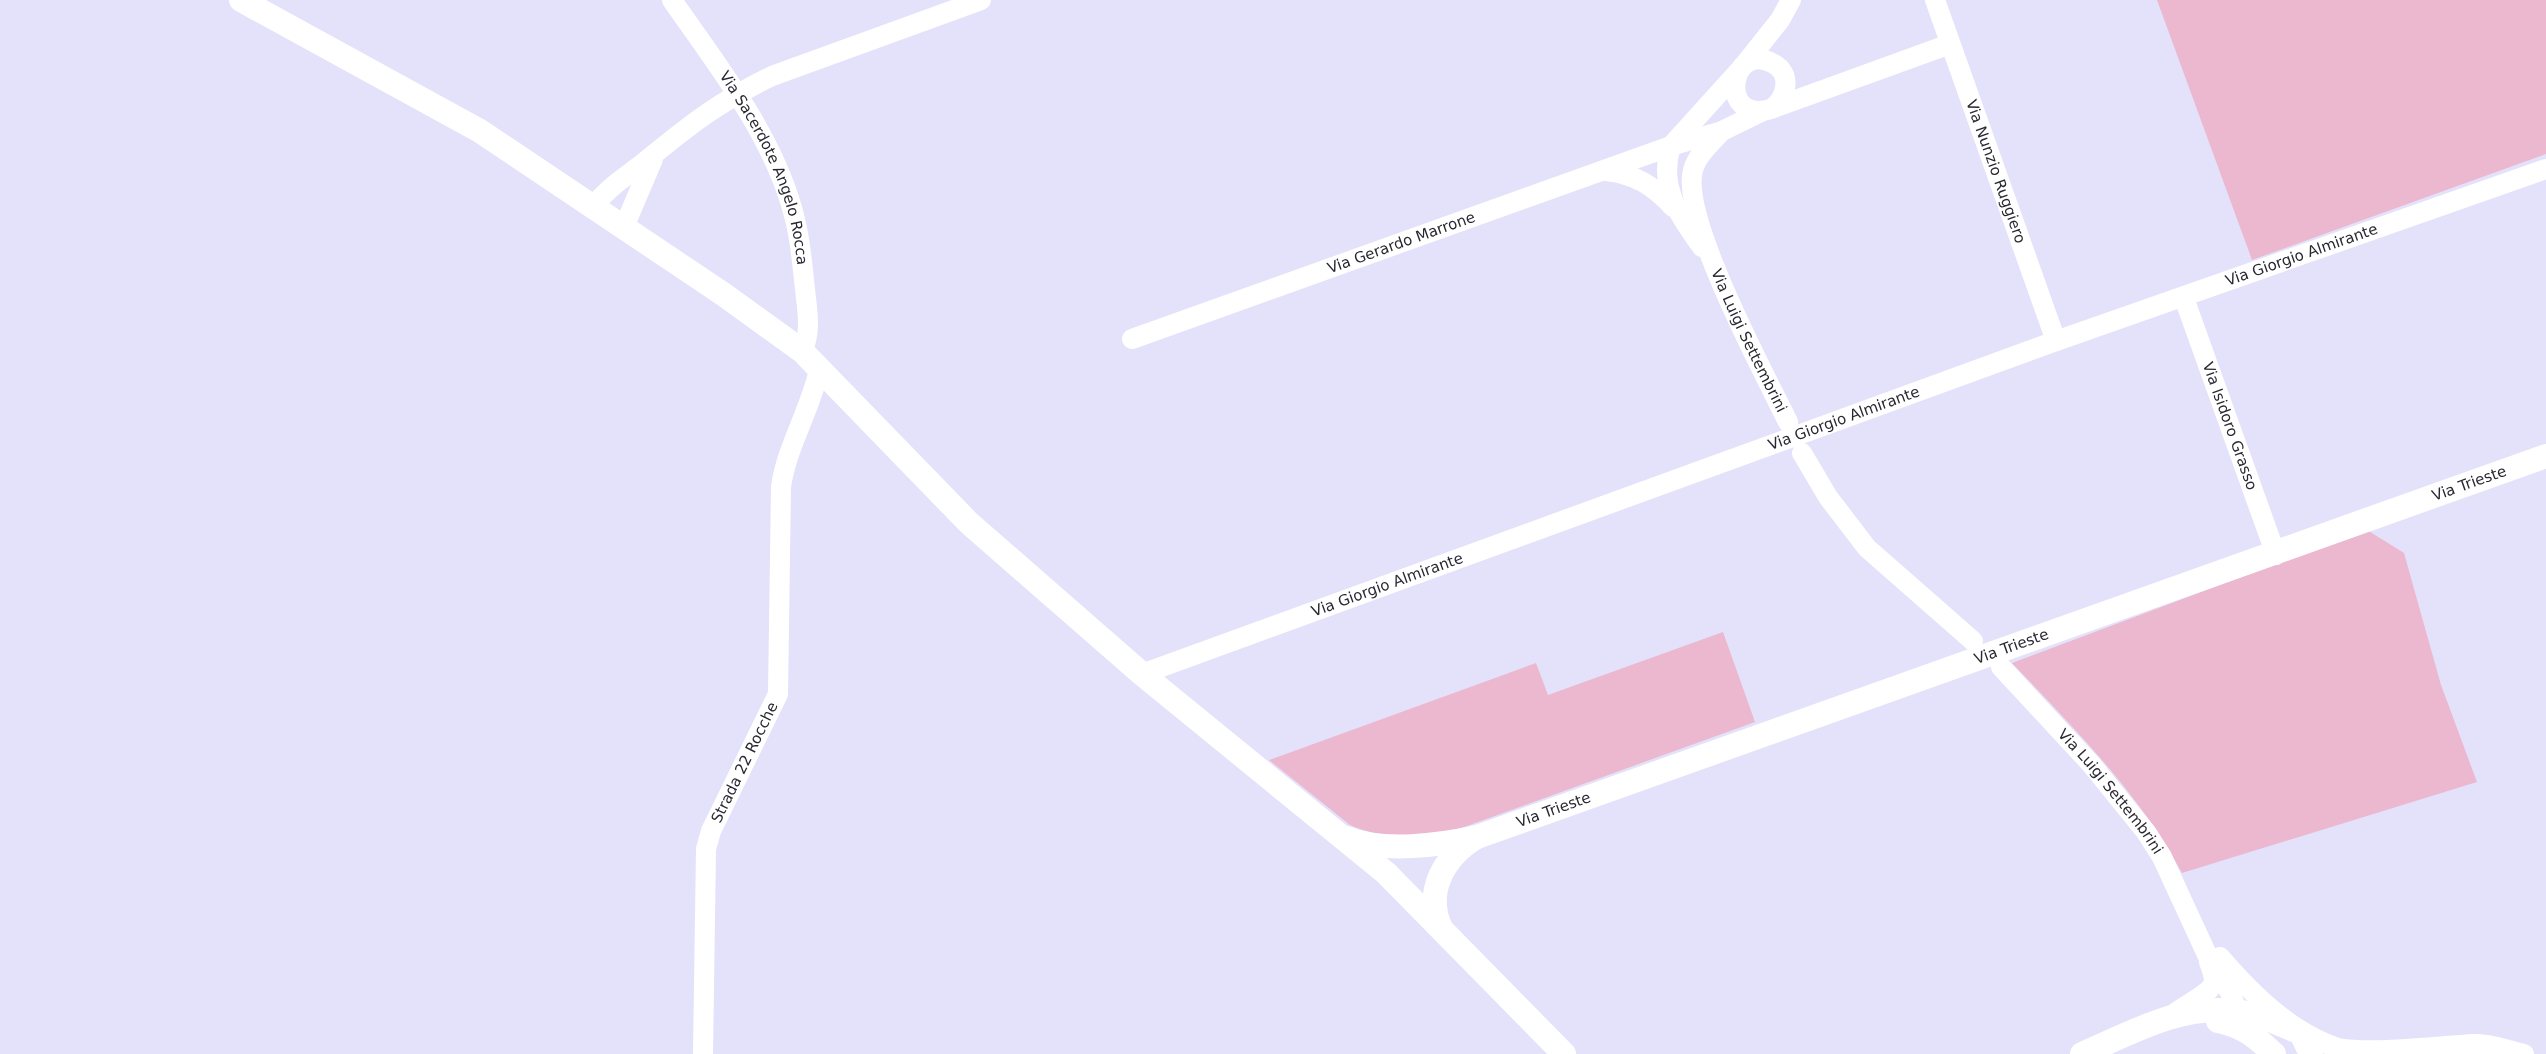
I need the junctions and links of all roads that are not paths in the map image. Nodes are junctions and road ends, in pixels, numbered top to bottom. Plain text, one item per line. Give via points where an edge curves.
1 (241, 0) edge
2 (672, 0) edge
3 (981, 0) edge
4 (1791, 0) edge
5 (1935, 0) edge
6 (1950, 44) junction
7 (1742, 67) junction
8 (737, 93) junction
9 (1767, 110) junction
10 (1722, 131) junction
11 (1671, 146) junction
12 (662, 147) junction
13 (2546, 169) edge
14 (1604, 171) junction
15 (593, 207) junction
16 (1676, 210) junction
17 (624, 227) junction
18 (1710, 259) junction
19 (2184, 298) junction
20 (1132, 339) dead end
21 (2056, 342) junction
22 (802, 351) junction
23 (819, 370) junction
24 (1788, 422) dead end
25 (1802, 453) dead end
26 (2546, 456) edge
27 (2276, 555) junction
28 (1973, 641) dead end
29 (2001, 667) dead end
30 (1142, 674) junction
31 (1336, 834) junction
32 (1441, 854) junction
33 (1394, 881) junction
34 (1441, 928) junction
35 (2198, 933) junction
36 (2209, 959) junction
37 (2174, 1014) junction
38 (2240, 1019) junction
39 (2144, 1027) junction
40 (2306, 1043) edge
41 (2422, 1052) edge
42 (703, 1054) edge
43 (1564, 1054) edge
44 (2082, 1054) edge
45 (2274, 1054) edge
46 (2524, 1054) edge

1 - 15 street via 480,131
2 - 8 street, Via Sacerdote Angelo Rocca
3 - 8 street via 772,76
4 - 7 street
5 - 6 street, Via Nunzio Ruggiero
6 - 9 street
6 - 21 street, Via Nunzio Ruggiero
7 - 9 street via 1735,77 1736,94 1746,108
7 - 9 street via 1770,61 1782,73 1783,97
7 - 11 street
8 - 12 street
8 - 22 street, Via Sacerdote Angelo Rocca via 774,161 797,228 808,327
9 - 10 street
10 - 11 street, Via Gerardo Marrone
10 - 18 street via 1700,155 1691,188
11 - 14 street, Via Gerardo Marrone
11 - 16 street via 1666,173
12 - 15 street via 609,188
12 - 17 street via 645,173 635,207
13 - 19 street, Via Giorgio Almirante
14 - 16 street via 1619,172 1647,183
14 - 20 street, Via Gerardo Marrone
15 - 17 street
16 - 18 street
17 - 22 street
18 - 24 street, Via Luigi Settembrini
19 - 21 street, Via Giorgio Almirante
19 - 27 street, Via Isidoro Grasso
21 - 30 street, Via Giorgio Almirante
22 - 23 street
23 - 30 street via 969,523
23 - 42 street, Strada 22 Rocche via 814,396 786,461 781,487 778,694 711,831 706,849
25 - 28 street via 1828,497 1867,548
26 - 27 street, Via Trieste
27 - 32 street, Via Trieste via 1478,837
29 - 35 street, Via Luigi Settembrini via 2084,756 2146,832
30 - 31 street
31 - 32 street via 1364,844
31 - 33 street
32 - 33 street via 1404,855 1392,869
32 - 34 street via 1435,896 1436,918
33 - 34 street
34 - 43 street
35 - 36 street
35 - 40 street
36 - 37 street via 2212,987
36 - 38 street via 2227,986
37 - 38 street
37 - 39 street
38 - 39 street
38 - 40 street
38 - 45 street
39 - 44 street
40 - 41 street
41 - 46 street via 2477,1044

